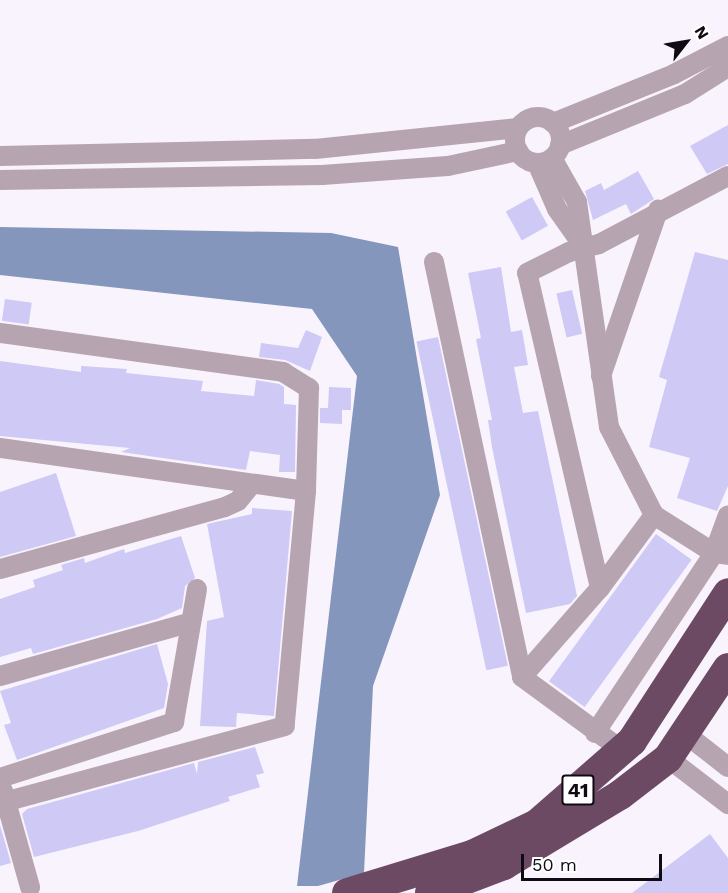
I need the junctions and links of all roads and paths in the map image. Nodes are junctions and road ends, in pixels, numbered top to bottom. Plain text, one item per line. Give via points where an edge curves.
1 (728, 46) edge
2 (728, 67) edge
3 (553, 123) junction
4 (518, 128) junction
5 (518, 151) junction
6 (550, 155) junction
7 (0, 156) edge
8 (728, 176) edge
9 (0, 180) edge
10 (658, 210) junction
11 (584, 248) junction
12 (434, 262) dead end
13 (0, 333) edge
14 (599, 382) junction
15 (0, 448) edge
16 (23, 452) junction
17 (0, 459) edge
18 (251, 485) junction
19 (306, 491) junction
20 (654, 515) junction
21 (728, 515) edge
22 (721, 554) edge
23 (0, 569) edge
24 (600, 588) junction
25 (197, 589) dead end
26 (728, 593) edge
27 (188, 623) junction
28 (728, 668) edge
29 (0, 676) edge
30 (522, 677) junction
31 (595, 733) junction
32 (687, 735) junction
33 (623, 751) junction
34 (668, 758) junction
35 (728, 767) edge
36 (0, 778) edge
37 (2, 796) edge
38 (728, 804) edge
39 (30, 887) dead end
40 (350, 892) edge
41 (430, 893) edge

1 - 3 street via 666,78
2 - 6 street via 685,94
3 - 4 street via 538,117
3 - 6 street
4 - 5 street
4 - 7 street via 315,149
5 - 6 street
5 - 9 street via 448,166 322,175
6 - 11 street via 557,209
8 - 10 street
10 - 11 street via 599,244
10 - 14 street
11 - 14 street
11 - 24 street via 532,267 527,273
12 - 30 street
13 - 19 street via 283,372 309,388
14 - 20 street via 609,427
15 - 16 street
16 - 17 street
16 - 18 street
18 - 19 street
18 - 23 street via 238,501 225,507
19 - 37 street via 285,724
20 - 22 street
20 - 24 street
21 - 22 street
22 - 31 street
24 - 30 street
25 - 27 street
26 - 33 highway, 41
27 - 29 street
27 - 36 street via 174,722
28 - 32 highway, 41
30 - 31 street
31 - 33 street
32 - 34 highway, 41
32 - 35 street
33 - 40 highway, 41 via 537,824 472,855
34 - 38 street
34 - 41 highway, 41 via 557,836 504,865
37 - 39 street

